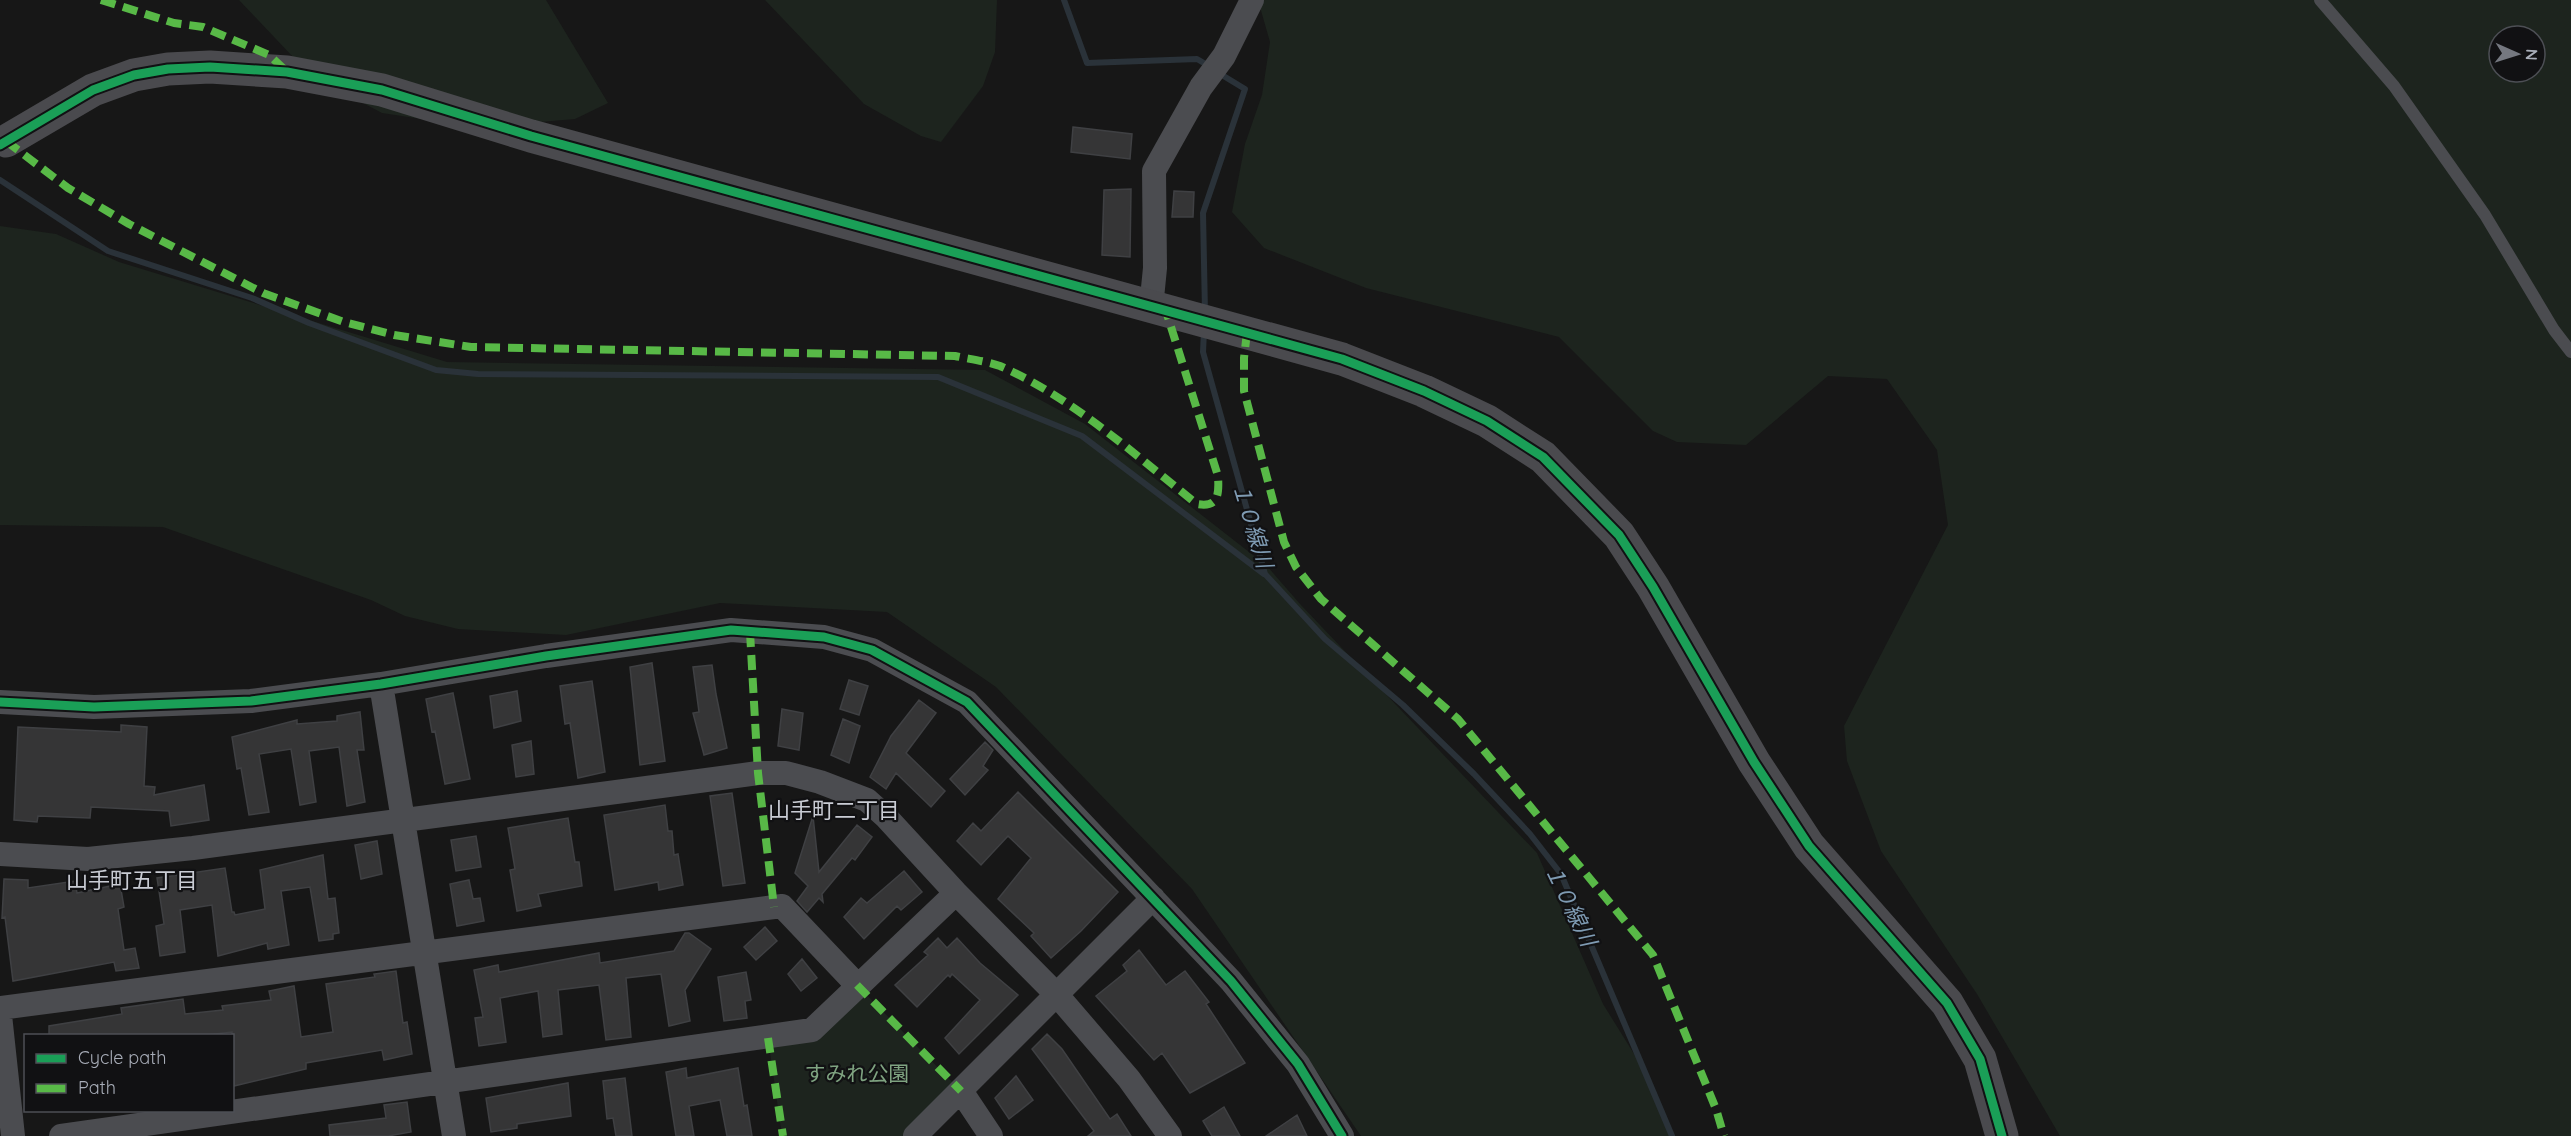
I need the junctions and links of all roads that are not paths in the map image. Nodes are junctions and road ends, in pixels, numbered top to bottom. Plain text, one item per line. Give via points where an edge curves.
1 (1252, 0) edge
2 (2320, 0) edge
3 (3, 143) edge
4 (1152, 308) junction
5 (2571, 352) edge
6 (381, 684) junction
7 (0, 702) edge
8 (404, 819) junction
9 (0, 854) edge
10 (956, 893) junction
11 (1153, 898) junction
12 (425, 952) junction
13 (857, 985) junction
14 (1057, 995) junction
15 (0, 1008) edge
16 (0, 1015) edge
17 (445, 1082) junction
18 (961, 1091) junction
19 (232, 1112) edge
20 (234, 1112) edge
21 (14, 1136) edge
22 (61, 1136) edge
23 (454, 1136) edge
24 (915, 1136) edge
25 (991, 1136) edge
26 (1170, 1136) edge
27 (1342, 1136) edge
28 (2002, 1136) edge

1 - 4 street via 1224,56 1201,87 1154,171
2 - 5 lane via 2394,86 2485,215
3 - 4 street via 93,90 134,75 210,67 287,72 382,90 531,136
4 - 28 street via 1342,359 1424,391 1496,427 1543,457 1577,490 1619,535 1653,587 1754,762 1809,846 1947,1003 1980,1059
6 - 7 street via 251,701 94,707
6 - 8 street
6 - 11 street via 731,630 824,637 872,650 968,702
8 - 9 street via 88,859
8 - 10 street via 786,773 867,800
8 - 12 street
10 - 13 street
10 - 14 street
11 - 14 street
11 - 27 street via 1231,981 1298,1064
12 - 13 street via 782,906
12 - 15 street
12 - 17 street
13 - 17 street via 812,1030
14 - 18 street
14 - 26 street via 1129,1079
16 - 21 street
17 - 20 street
17 - 23 street
18 - 24 street
18 - 25 street
19 - 22 street

